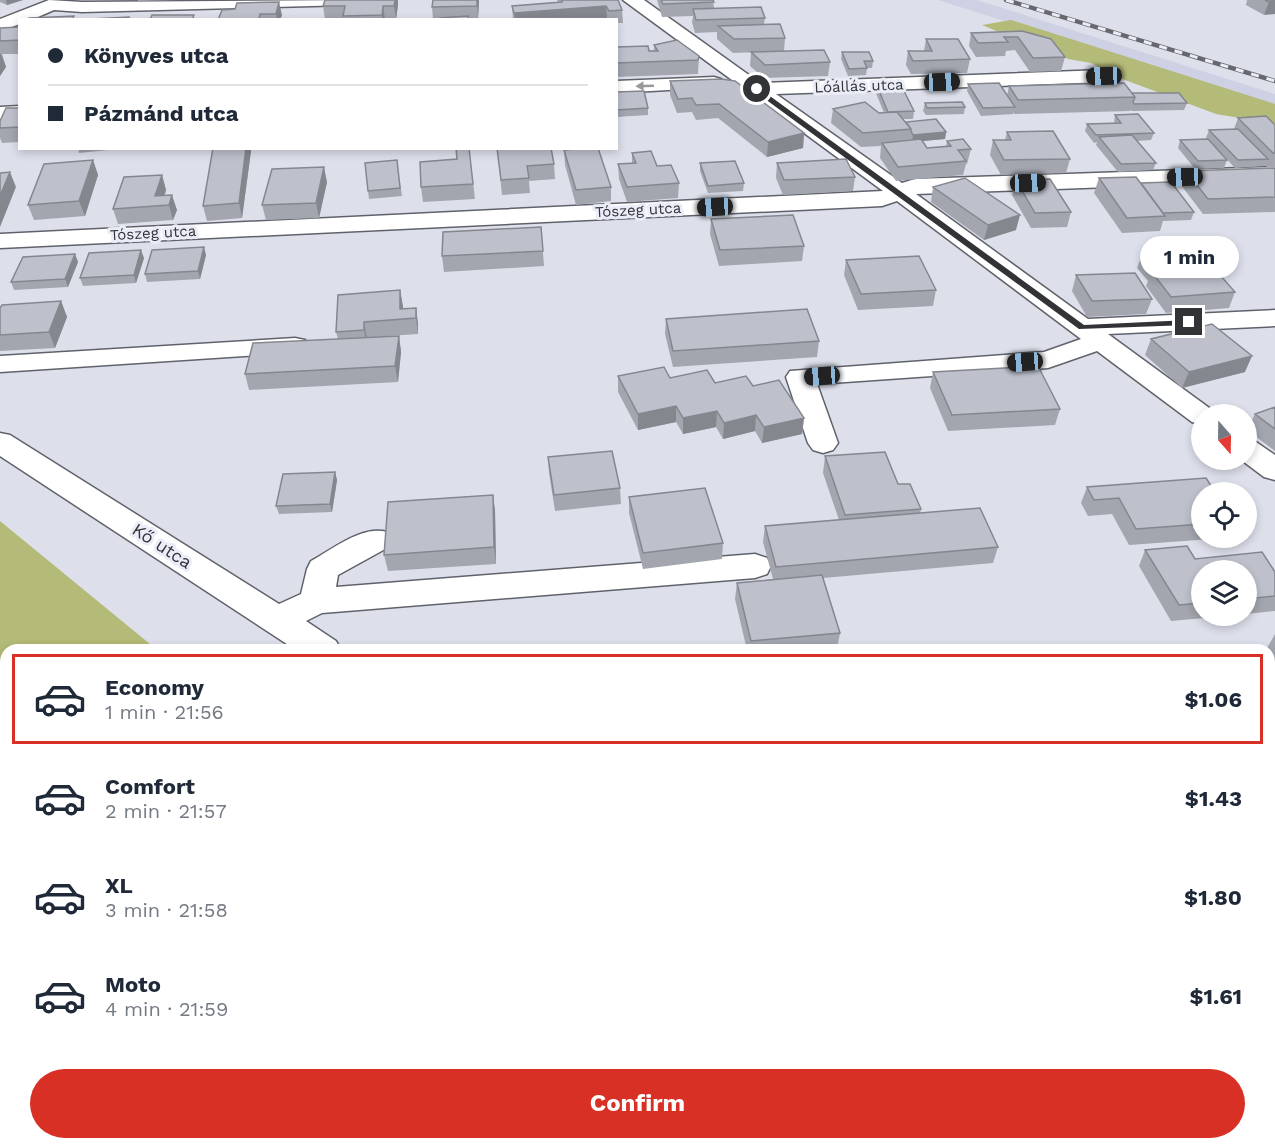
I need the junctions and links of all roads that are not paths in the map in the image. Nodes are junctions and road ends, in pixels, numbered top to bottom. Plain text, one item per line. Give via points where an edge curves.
1 (351, 0) edge
2 (632, 0) edge
3 (59, 2) edge
4 (0, 25) edge
5 (1104, 76) dead end
6 (751, 85) junction
7 (618, 87) edge
8 (0, 112) edge
9 (18, 112) edge
10 (1275, 174) edge
11 (899, 192) junction
12 (0, 241) edge
13 (1275, 318) edge
14 (1092, 334) junction
15 (320, 344) edge
16 (0, 364) edge
17 (1191, 408) edge
18 (0, 442) edge
19 (823, 443) dead end
20 (1257, 457) edge
21 (1275, 470) edge
22 (376, 540) dead end
23 (755, 566) dead end
24 (316, 601) junction
25 (278, 620) junction
26 (315, 644) edge

1 - 3 street via 82,7
2 - 6 street
3 - 4 street
5 - 6 street, Lóállás utca
6 -> 7 street, Lóállás utca
6 - 11 street
8 - 9 street
10 - 11 street, Tószeg utca via 915,186
11 - 12 street, Tószeg utca via 882,199
11 - 14 street
13 - 14 street
14 - 17 street
14 - 19 street via 1048,360 800,377
15 - 16 street
18 - 25 street, Kő utca
20 - 21 street
22 - 24 street via 323,569
23 - 24 street
24 - 25 street
25 - 26 street, Kő utca

